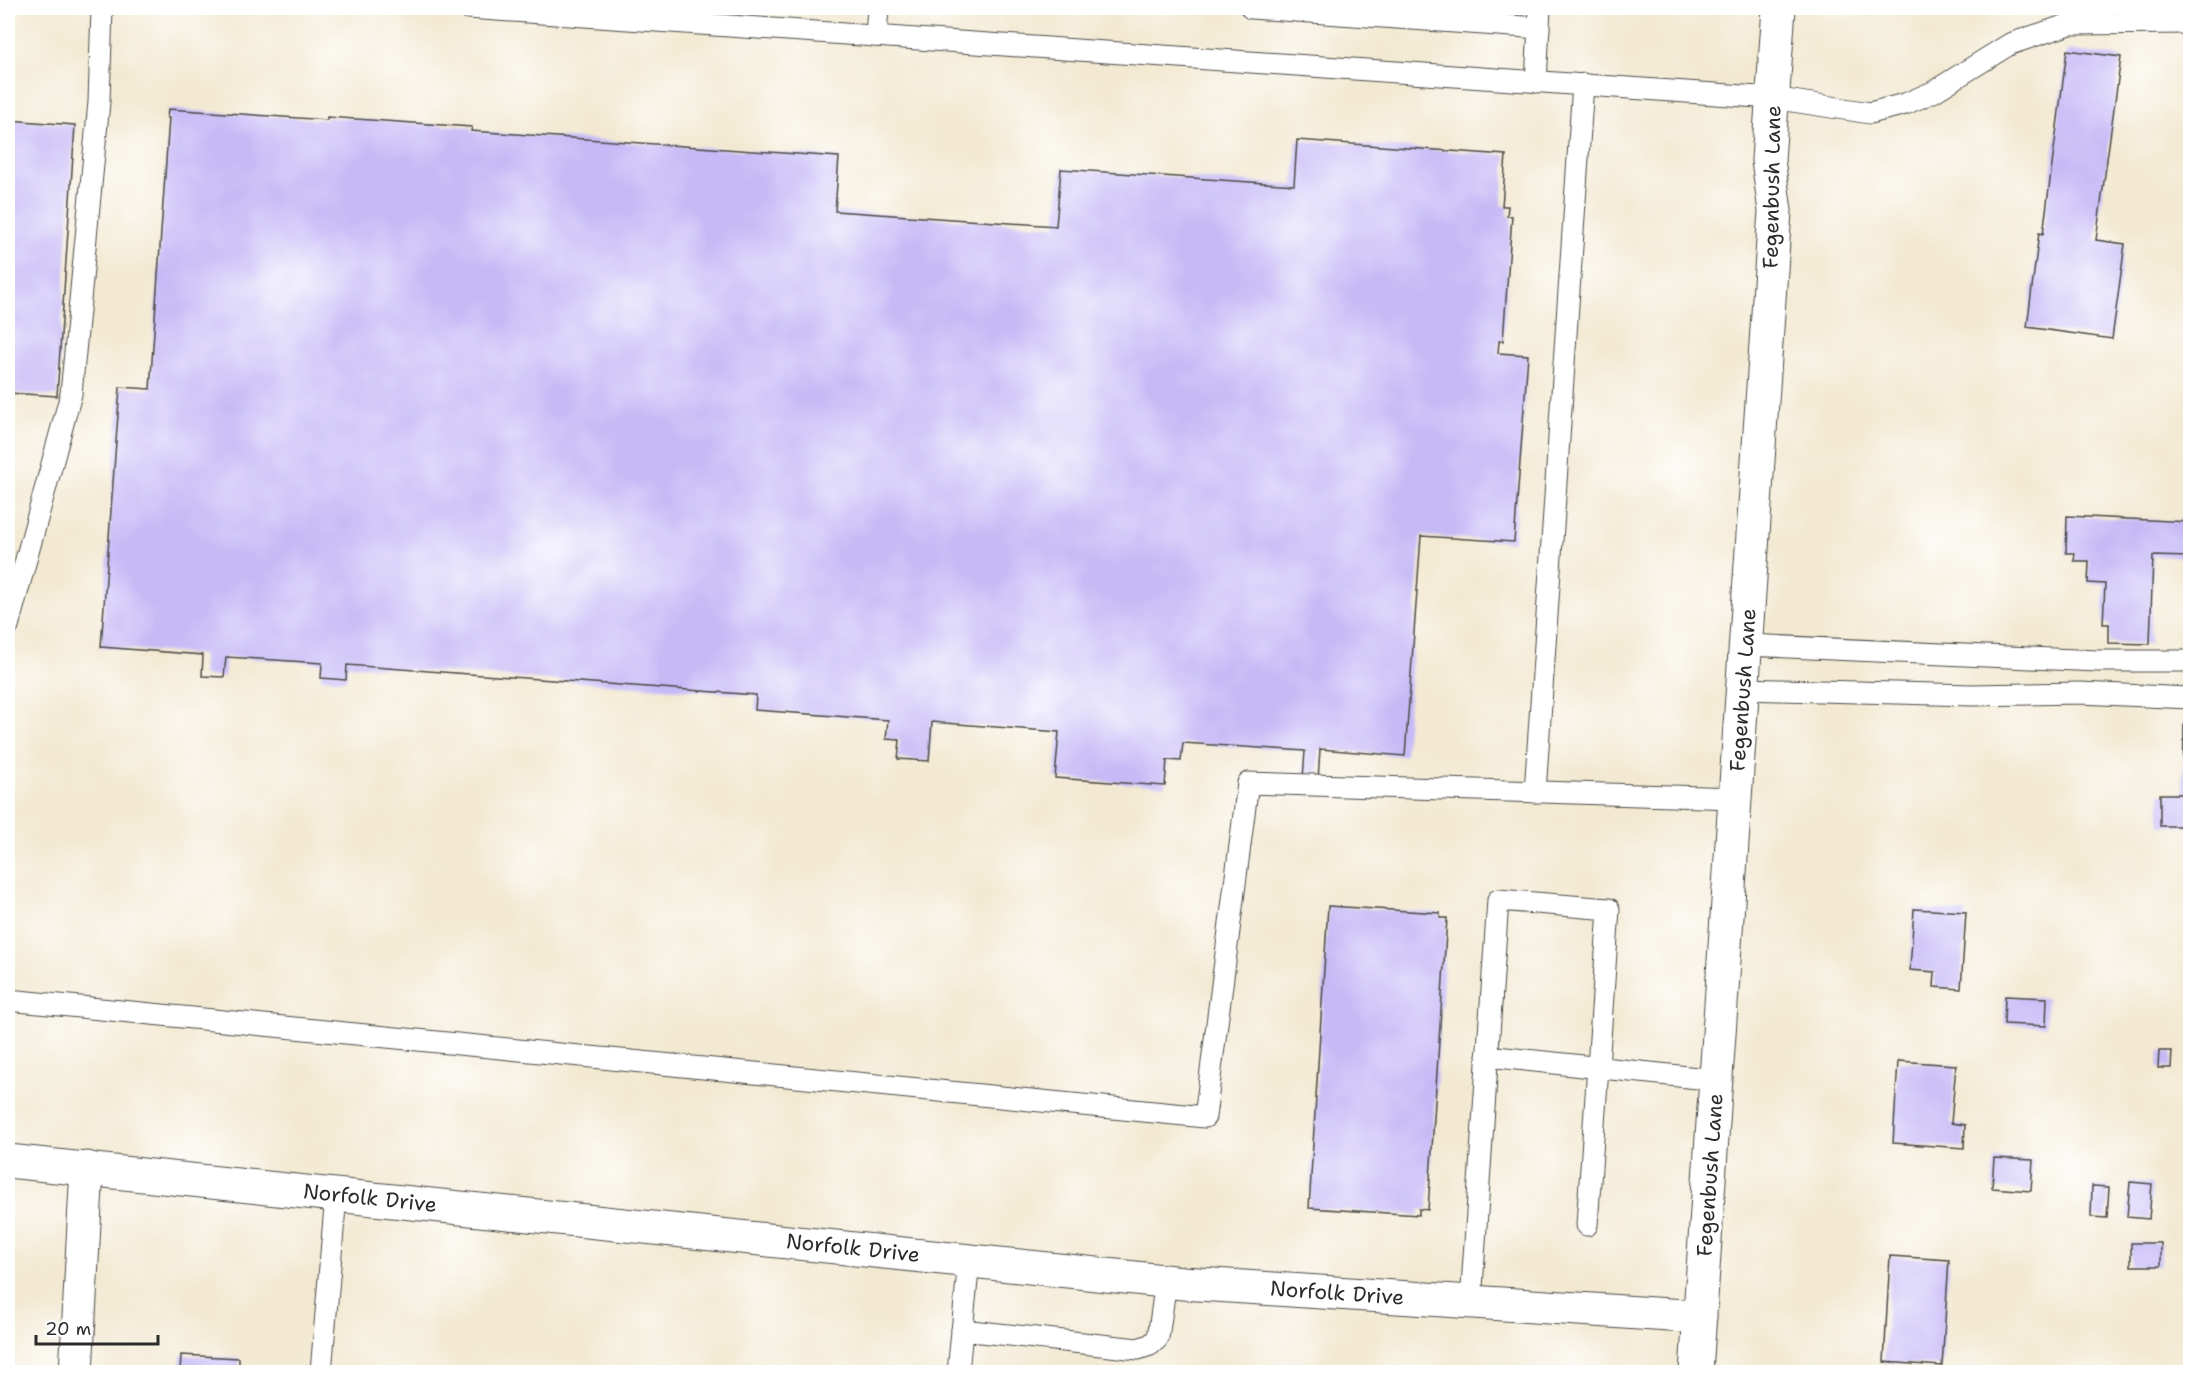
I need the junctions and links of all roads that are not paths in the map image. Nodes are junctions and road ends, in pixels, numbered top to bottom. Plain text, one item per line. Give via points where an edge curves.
1 (102, 8) edge
2 (468, 8) edge
3 (878, 8) edge
4 (1251, 8) edge
5 (1779, 8) edge
6 (1540, 18) edge
7 (2190, 23) edge
8 (876, 36) junction
9 (1536, 82) junction
10 (1583, 84) junction
11 (1773, 98) junction
12 (8, 626) edge
13 (1746, 645) junction
14 (2190, 661) edge
15 (1743, 689) junction
16 (2190, 698) edge
17 (1535, 792) junction
18 (1736, 798) junction
19 (8, 1000) edge
20 (1488, 1056) junction
21 (1598, 1068) junction
22 (1716, 1080) junction
23 (8, 1161) edge
24 (87, 1168) junction
25 (336, 1195) junction
26 (1587, 1225) dead end
27 (969, 1260) junction
28 (1166, 1281) junction
29 (1471, 1302) junction
30 (1700, 1317) junction
31 (962, 1330) junction
32 (76, 1372) edge
33 (321, 1372) edge
34 (958, 1372) edge
35 (1696, 1372) edge

1 - 12 lane via 99,102 71,394
2 - 8 lane
3 - 8 lane
4 - 6 lane
5 - 11 street, Fegenbush Lane
6 - 9 lane
7 - 11 lane via 2070,24 2010,44 1933,92 1870,113
8 - 9 lane
9 - 10 lane
10 - 11 lane
10 - 17 lane
11 - 13 street, Fegenbush Lane via 1768,160 1775,211
13 - 14 lane via 2098,661
13 - 15 street, Fegenbush Lane
15 - 16 lane
15 - 18 street, Fegenbush Lane
17 - 18 lane
17 - 19 lane via 1248,783 1205,1117
18 - 22 street, Fegenbush Lane
20 - 21 lane
20 - 21 lane via 1498,900 1609,909
20 - 29 lane
21 - 22 lane
21 - 26 lane
22 - 30 street, Fegenbush Lane
23 - 24 street, Norfolk Drive
24 - 25 street, Norfolk Drive
24 - 32 street
25 - 27 street, Norfolk Drive
25 - 33 lane
27 - 28 street, Norfolk Drive
27 - 31 lane
28 - 29 street, Norfolk Drive
28 - 31 lane via 1158,1338 1138,1349
29 - 30 street, Norfolk Drive
30 - 35 street, Fegenbush Lane
31 - 34 lane

